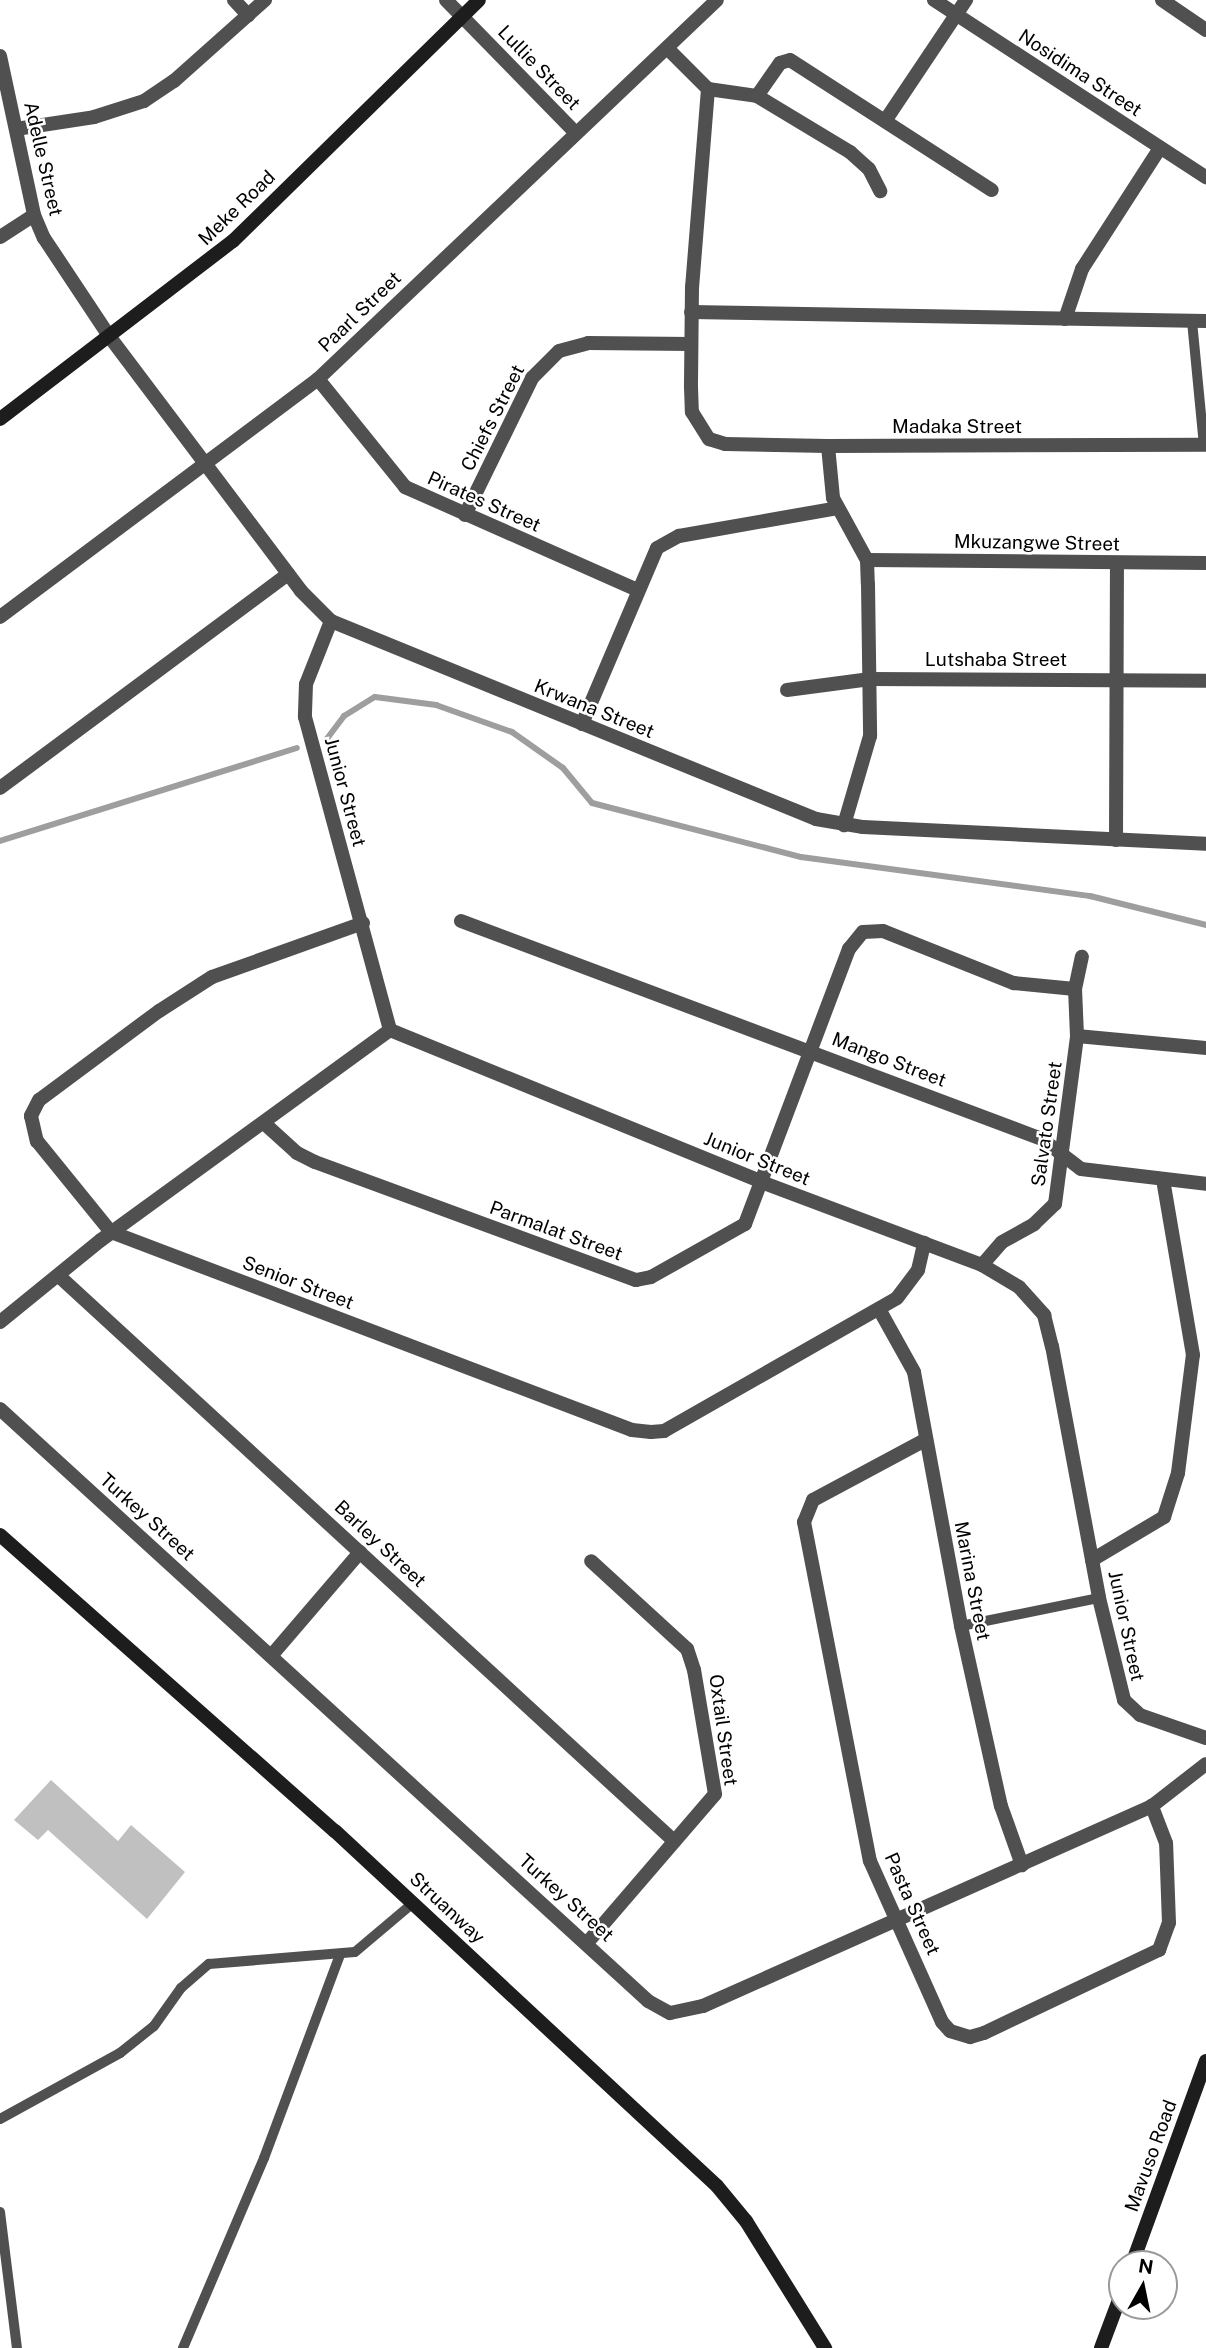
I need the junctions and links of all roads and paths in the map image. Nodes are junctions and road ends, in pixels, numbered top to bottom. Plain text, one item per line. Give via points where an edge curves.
1 (234, 0) edge
2 (265, 0) edge
3 (446, 0) edge
4 (479, 0) edge
5 (717, 0) edge
6 (934, 0) edge
7 (966, 0) edge
8 (1162, 0) edge
9 (248, 15) junction
10 (956, 15) junction
11 (462, 16) junction
12 (1206, 30) edge
13 (669, 50) junction
14 (0, 55) edge
15 (708, 89) junction
16 (757, 96) junction
17 (885, 121) junction
18 (16, 129) junction
19 (575, 132) junction
20 (1160, 148) junction
21 (1206, 177) edge
22 (992, 190) dead end
23 (880, 191) dead end
24 (34, 215) junction
25 (0, 237) edge
26 (691, 312) junction
27 (1065, 319) junction
28 (1199, 321) edge
29 (109, 336) junction
30 (691, 344) junction
31 (318, 379) junction
32 (0, 419) edge
33 (1205, 445) edge
34 (828, 446) junction
35 (207, 464) junction
36 (838, 508) junction
37 (465, 515) junction
38 (867, 561) junction
39 (1117, 563) junction
40 (1206, 563) edge
41 (288, 574) junction
42 (637, 590) junction
43 (0, 617) edge
44 (331, 621) junction
45 (870, 679) junction
46 (1117, 680) junction
47 (1206, 681) edge
48 (787, 690) dead end
49 (582, 723) junction
50 (0, 788) edge
51 (844, 825) junction
52 (1116, 840) junction
53 (1206, 844) edge
54 (461, 921) dead end
55 (363, 923) junction
56 (1082, 957) dead end
57 (1075, 989) junction
58 (390, 1030) junction
59 (1077, 1036) junction
60 (1206, 1048) edge
61 (812, 1050) junction
62 (265, 1124) junction
63 (1063, 1158) junction
64 (1163, 1180) junction
65 (764, 1183) junction
66 (1206, 1184) edge
67 (111, 1232) junction
68 (924, 1244) junction
69 (982, 1265) junction
70 (60, 1277) junction
71 (879, 1309) junction
72 (0, 1322) edge
73 (0, 1409) edge
74 (926, 1440) junction
75 (0, 1535) edge
76 (360, 1552) junction
77 (1092, 1560) junction
78 (590, 1562) dead end
79 (1099, 1598) junction
80 (961, 1626) junction
81 (271, 1656) junction
82 (1206, 1738) edge
83 (1206, 1764) edge
84 (1152, 1806) junction
85 (674, 1841) junction
86 (1022, 1865) junction
87 (413, 1903) junction
88 (900, 1922) junction
89 (587, 1943) junction
90 (340, 1955) junction
91 (1206, 2061) edge
92 (0, 2119) edge
93 (0, 2212) edge
94 (1137, 2250) edge
95 (1112, 2320) edge
96 (17, 2348) edge
97 (183, 2348) edge
98 (825, 2348) edge
99 (1101, 2348) edge

1 - 9 street
2 - 9 street
3 - 11 street, Lullie Street
4 - 11 street, Meke Road
5 - 13 street, Paarl Street
6 - 10 street, Nosidima Street
7 - 10 street
8 - 12 street
9 - 18 street via 174,81 144,101 94,117
10 - 17 street
10 - 20 street, Nosidima Street
11 - 19 street, Lullie Street
11 - 29 street, Meke Road via 233,241
13 - 15 street
13 - 19 street, Paarl Street
14 - 18 street, Adelle Street
15 - 16 street
15 - 26 street
16 - 17 street via 780,64 790,60
16 - 23 street via 859,158
17 - 22 street
18 - 24 street, Adelle Street
19 - 31 street, Paarl Street
20 - 21 street, Nosidima Street
20 - 27 street via 1082,269
24 - 25 street
24 - 29 street, Adelle Street via 44,238
26 - 27 street
26 - 30 street
27 - 28 street
28 - 33 lane
29 - 32 street, Meke Road
29 - 35 street, Krwana Street
30 - 34 street, Madaka Street via 692,412 709,439 725,444
30 - 37 street, Chiefs Street via 588,343 559,351 532,377
31 - 35 street, Paarl Street
31 - 37 street, Pirates Street via 391,475
33 - 34 street, Madaka Street
34 - 36 street
35 - 41 street, Krwana Street
35 - 43 street, Paarl Street
36 - 38 street
36 - 42 street via 666,541 657,548
37 - 42 street, Pirates Street
38 - 39 street, Mkuzangwe Street
38 - 45 street
39 - 40 street, Mkuzangwe Street
39 - 46 street
41 - 44 street, Krwana Street
41 - 50 street
42 - 49 street
44 - 49 street, Krwana Street
44 - 55 street, Junior Street via 306,684 305,717 318,779
45 - 46 street, Lutshaba Street
45 - 48 street, Lutshaba Street
45 - 51 street via 866,759
46 - 47 street, Lutshaba Street
46 - 52 street
49 - 51 street, Krwana Street via 816,819
51 - 52 street, Krwana Street
52 - 53 street, Krwana Street
54 - 61 street, Mango Street
55 - 58 street, Junior Street
55 - 67 street via 212,977 39,1100 31,1123 37,1141
56 - 57 street, Salvato Street
57 - 59 street, Salvato Street
57 - 61 street, Parmalat Street via 1014,983 883,931 863,932 855,937
58 - 62 street
58 - 65 street, Junior Street
59 - 60 street
59 - 63 street, Salvato Street
61 - 63 street, Mango Street via 1042,1139
61 - 65 street, Parmalat Street
62 - 65 street, Parmalat Street via 290,1148 315,1162 636,1280 651,1277 739,1230 751,1215
62 - 67 street
63 - 64 street, Mango Street via 1081,1170
63 - 69 street, Salvato Street via 1055,1204 1034,1224 1002,1241
64 - 66 street, Mango Street
64 - 77 street via 1193,1355 1178,1473 1164,1517
65 - 68 street, Junior Street
67 - 70 street
67 - 71 street, Senior Street via 632,1430 651,1432 664,1431
68 - 69 street, Junior Street
68 - 71 street, Senior Street via 908,1288
69 - 77 street, Junior Street via 1019,1287 1044,1315
70 - 72 street
70 - 76 street, Barley Street
71 - 74 street, Marina Street via 914,1372
73 - 81 street, Turkey Street
74 - 80 street, Marina Street
74 - 88 street, Pasta Street via 813,1500 804,1522 868,1852
75 - 87 street, Struanway
76 - 81 street
76 - 85 street, Barley Street
77 - 79 street, Junior Street
78 - 85 street, Oxtail Street via 678,1639 691,1659 715,1794
79 - 80 lane
79 - 82 street, Junior Street via 1124,1700 1140,1714
80 - 86 street, Marina Street via 1001,1806
81 - 89 street, Turkey Street
83 - 84 street, Turkey Street
84 - 86 street, Turkey Street
84 - 88 street, Pasta Street via 1166,1843 1169,1923 1159,1951 1140,1963 984,2033 960,2035 942,2022
85 - 89 street, Oxtail Street
86 - 88 street, Turkey Street
87 - 90 lane via 370,1943
87 - 98 street, Struanway via 717,2186 746,2221
88 - 89 street, Turkey Street via 696,2009 670,2013 649,2001
90 - 92 lane via 209,1964 181,1988 155,2026 120,2053
90 - 97 lane via 264,2158
91 - 94 street, Mavuso Road
93 - 96 lane
95 - 99 street

